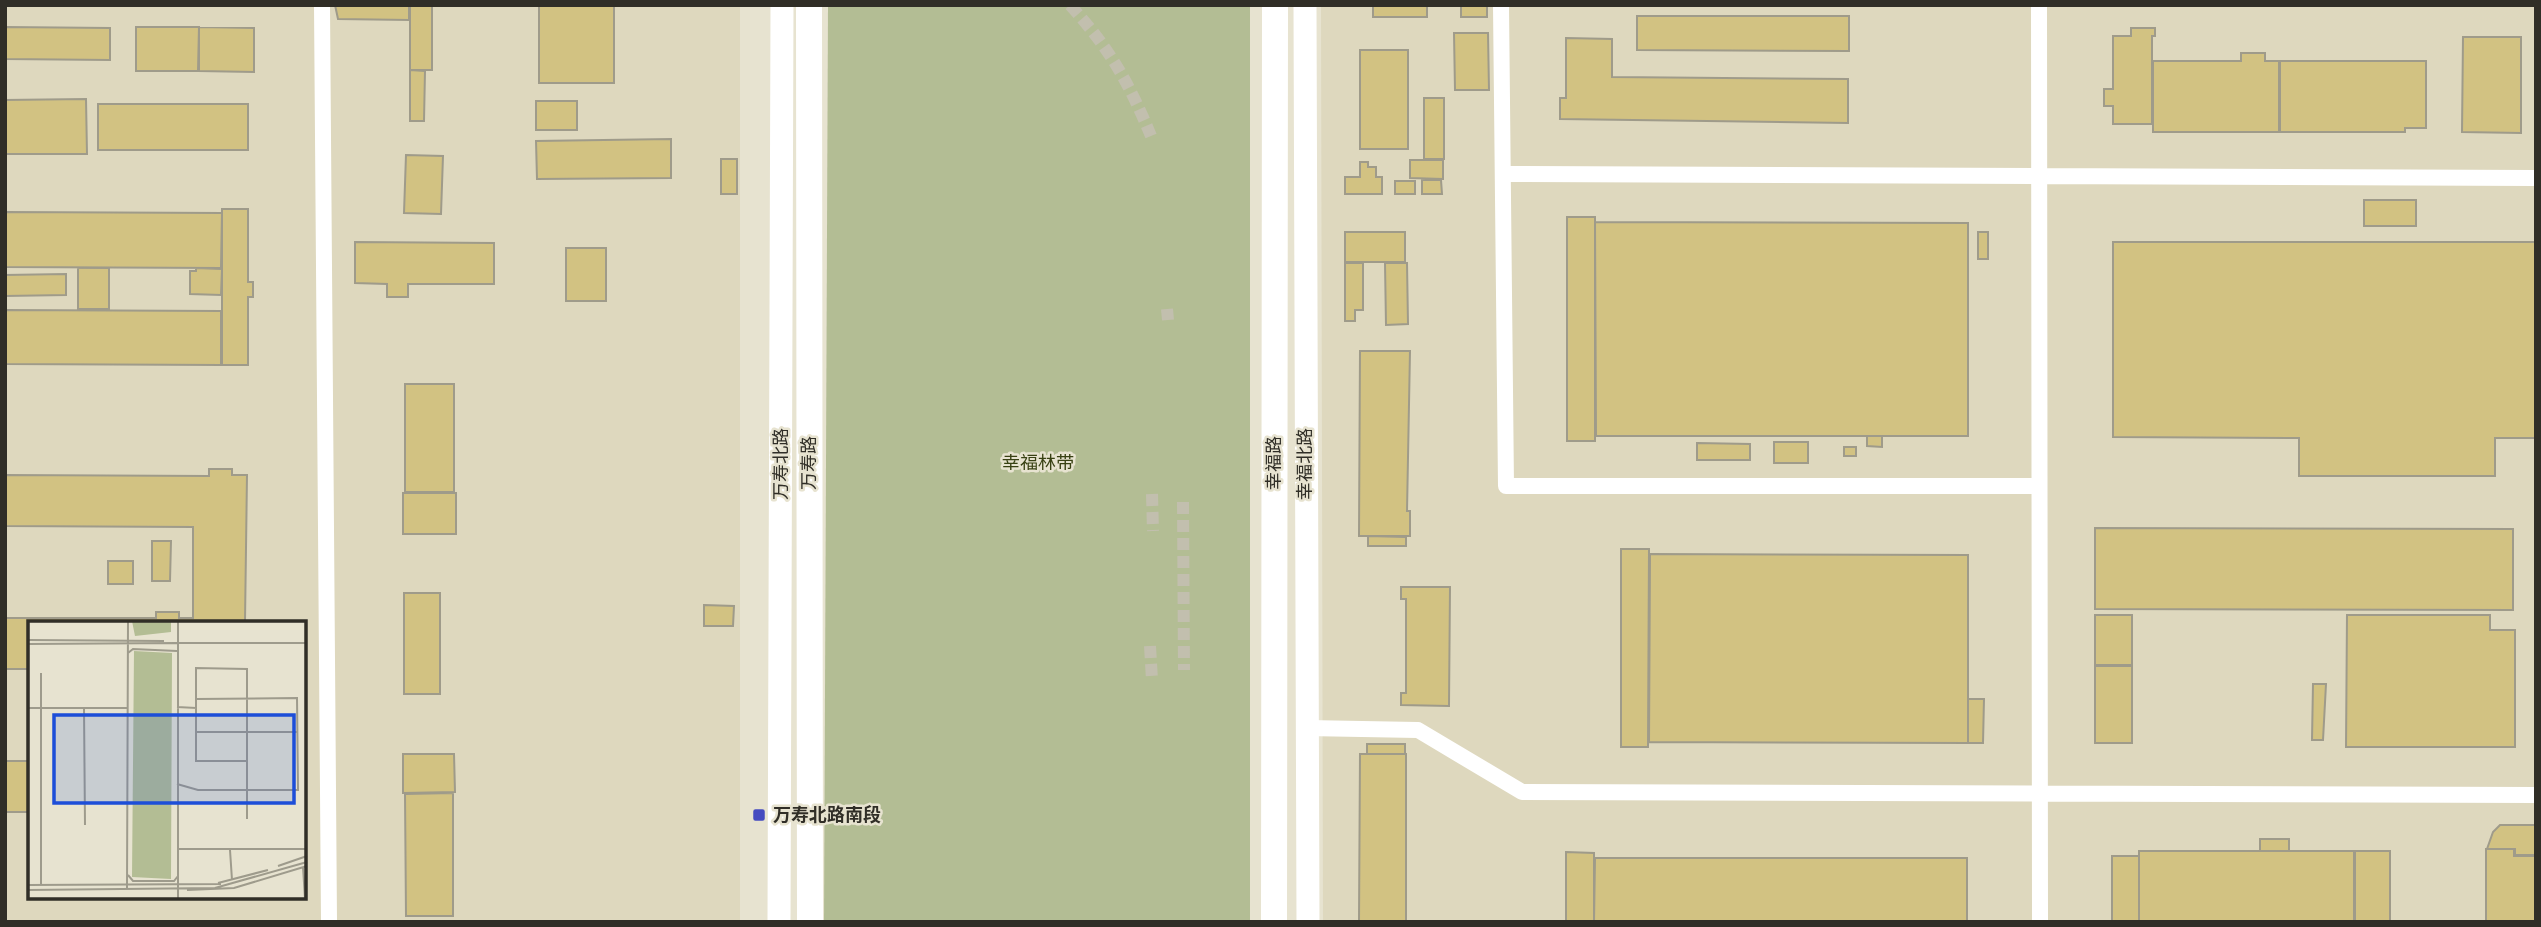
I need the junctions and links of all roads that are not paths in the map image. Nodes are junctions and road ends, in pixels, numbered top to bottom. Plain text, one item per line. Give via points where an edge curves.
1 (322, 5) edge
2 (782, 5) edge
3 (809, 5) edge
4 (1275, 5) edge
5 (1305, 5) edge
6 (1501, 5) edge
7 (2039, 5) edge
8 (1503, 174) junction
9 (2039, 177) junction
10 (2536, 178) edge
11 (2039, 486) junction
12 (1306, 728) junction
13 (2536, 795) edge
14 (2040, 796) junction
15 (330, 922) edge
16 (779, 922) edge
17 (810, 922) edge
18 (1274, 922) edge
19 (1308, 922) edge
20 (2040, 922) edge

1 - 15 street
2 - 16 main road, 万寿北路
3 - 17 main road, 万寿路
4 - 18 main road, 幸福路
5 - 12 main road, 幸福北路
6 - 8 street
7 - 9 street
8 - 9 street
8 - 11 street via 1506,486
9 - 10 street
9 - 11 street
11 - 14 street
12 - 14 street via 1418,730 1522,792
12 - 19 main road, 幸福北路
13 - 14 street
14 - 20 street

